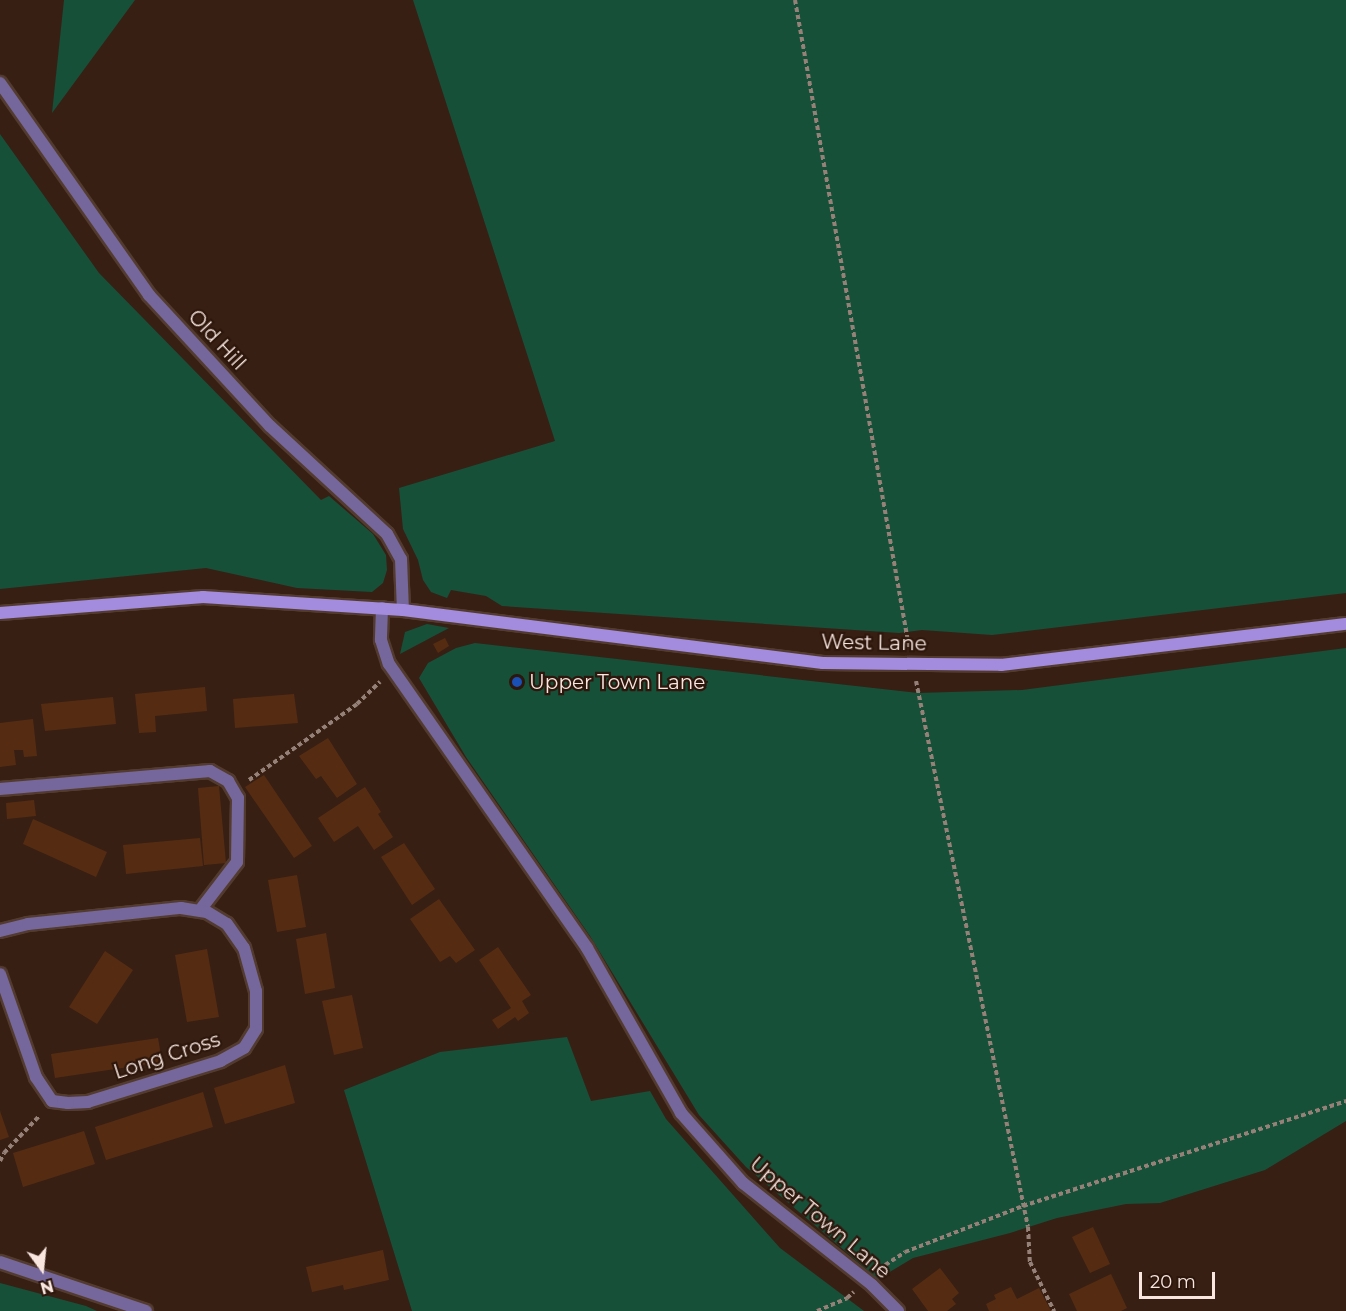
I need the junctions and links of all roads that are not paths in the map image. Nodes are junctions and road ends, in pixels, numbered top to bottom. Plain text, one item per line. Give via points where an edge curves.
1 (0, 83) edge
2 (381, 608) junction
3 (403, 610) junction
4 (0, 613) edge
5 (1346, 624) edge
6 (0, 789) edge
7 (200, 910) junction
8 (0, 931) edge
9 (0, 974) edge
10 (0, 1262) edge
11 (146, 1311) edge
12 (898, 1311) edge

1 - 3 street, Old Hill via 149,295 270,426 387,534 401,559
2 - 3 street, West Lane
2 - 4 street, West Lane via 203,597
2 - 12 street, Upper Town Lane via 381,640 393,669 587,948 681,1113 743,1183
3 - 5 street, West Lane via 823,663 1001,665
6 - 7 street via 210,771 228,781 238,798 237,862
7 - 8 street, Long Cross via 181,908 52,921
7 - 9 street, Long Cross via 226,924 244,948 256,991 256,1029 244,1048 221,1061 88,1102 52,1101 36,1077
10 - 11 street

